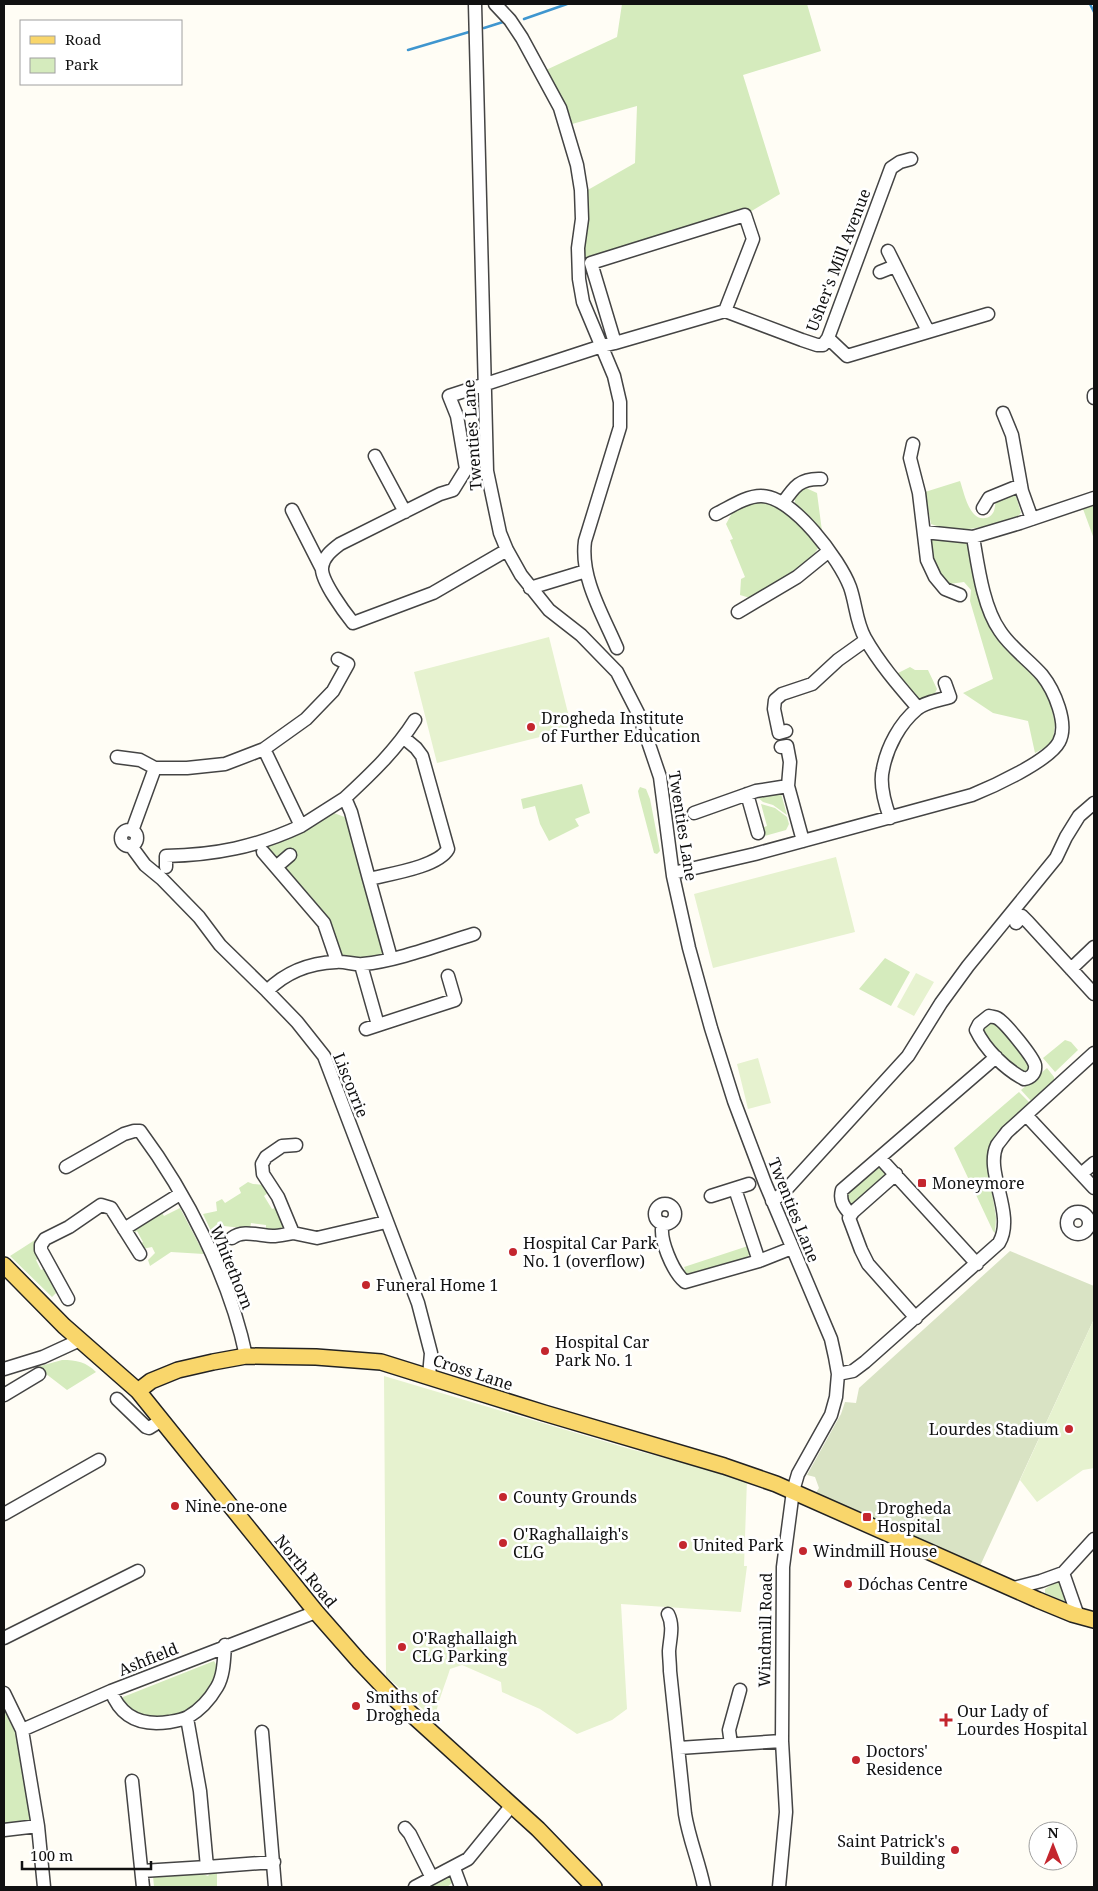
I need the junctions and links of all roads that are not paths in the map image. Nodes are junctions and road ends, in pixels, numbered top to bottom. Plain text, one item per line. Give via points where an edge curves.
1 (475, 4) edge
2 (495, 4) edge
3 (911, 160) dead end
4 (888, 251) dead end
5 (895, 266) junction
6 (880, 272) dead end
7 (725, 312) junction
8 (988, 314) dead end
9 (928, 331) junction
10 (828, 338) junction
11 (609, 345) junction
12 (484, 385) junction
13 (1003, 413) dead end
14 (912, 444) dead end
15 (375, 456) dead end
16 (820, 479) dead end
17 (1021, 485) junction
18 (1094, 498) edge
19 (783, 503) junction
20 (983, 508) dead end
21 (292, 510) dead end
22 (405, 512) junction
23 (716, 514) dead end
24 (1032, 519) junction
25 (924, 532) junction
26 (973, 537) junction
27 (507, 550) junction
28 (829, 551) junction
29 (322, 569) junction
30 (586, 572) junction
31 (530, 588) junction
32 (960, 595) dead end
33 (738, 612) dead end
34 (866, 640) junction
35 (617, 648) dead end
36 (338, 659) dead end
37 (946, 682) dead end
38 (918, 708) junction
39 (414, 720) dead end
40 (786, 731) dead end
41 (404, 738) junction
42 (781, 747) dead end
43 (264, 749) junction
44 (117, 758) dead end
45 (155, 768) junction
46 (788, 786) junction
47 (747, 794) junction
48 (346, 798) junction
49 (1094, 803) edge
50 (710, 807) junction
51 (694, 813) dead end
52 (890, 818) junction
53 (715, 820) dead end
54 (301, 826) junction
55 (758, 833) dead end
56 (802, 841) junction
57 (263, 852) dead end
58 (290, 854) dead end
59 (166, 868) dead end
60 (276, 868) junction
61 (673, 873) junction
62 (370, 879) junction
63 (1016, 924) dead end
64 (474, 934) dead end
65 (1094, 947) edge
66 (391, 958) junction
67 (337, 962) junction
68 (361, 965) junction
69 (1070, 969) junction
70 (448, 976) dead end
71 (267, 991) junction
72 (1094, 994) edge
73 (378, 1025) junction
74 (366, 1029) dead end
75 (1094, 1053) edge
76 (996, 1057) junction
77 (1026, 1114) junction
78 (296, 1144) dead end
79 (880, 1158) junction
80 (1094, 1163) edge
81 (66, 1168) dead end
82 (896, 1174) junction
83 (1081, 1174) junction
84 (749, 1184) dead end
85 (1094, 1188) edge
86 (735, 1189) junction
87 (180, 1194) junction
88 (711, 1196) dead end
89 (772, 1201) junction
90 (851, 1215) junction
91 (386, 1222) junction
92 (663, 1223) dead end
93 (124, 1229) junction
94 (293, 1233) junction
95 (232, 1238) dead end
96 (792, 1248) junction
97 (140, 1254) dead end
98 (759, 1261) junction
99 (977, 1264) junction
100 (4, 1266) edge
101 (68, 1299) dead end
102 (916, 1318) junction
103 (80, 1340) junction
104 (246, 1356) junction
105 (4, 1369) edge
106 (39, 1374) dead end
107 (838, 1374) junction
108 (429, 1376) junction
109 (138, 1391) junction
110 (4, 1395) edge
111 (117, 1399) dead end
112 (162, 1420) junction
113 (98, 1460) dead end
114 (793, 1491) junction
115 (4, 1514) edge
116 (1094, 1539) edge
117 (138, 1571) dead end
118 (1063, 1573) junction
119 (1014, 1588) junction
120 (316, 1612) junction
121 (668, 1614) dead end
122 (1078, 1616) junction
123 (1094, 1620) edge
124 (4, 1638) edge
125 (225, 1645) junction
126 (740, 1690) dead end
127 (112, 1691) junction
128 (4, 1693) edge
129 (187, 1718) junction
130 (22, 1730) junction
131 (262, 1732) dead end
132 (782, 1740) junction
133 (731, 1744) junction
134 (679, 1748) junction
135 (132, 1781) dead end
136 (512, 1805) junction
137 (38, 1826) junction
138 (405, 1828) dead end
139 (4, 1830) edge
140 (274, 1862) junction
141 (206, 1867) junction
142 (454, 1868) junction
143 (142, 1871) junction
144 (432, 1878) junction
145 (44, 1887) edge
146 (143, 1887) edge
147 (275, 1887) edge
148 (415, 1887) edge
149 (461, 1887) edge
150 (594, 1887) edge
151 (704, 1887) edge
152 (779, 1887) edge

1 - 12 street, Twenties Lane
2 - 11 street via 522,38 560,108 578,165 581,190 578,248 583,302
3 - 10 street, Usher's Mill Avenue via 891,168
4 - 5 street
5 - 6 street
5 - 9 street
7 - 10 street, Usher's Mill Avenue via 817,345 823,345
7 - 11 street
7 - 11 street via 753,239 745,215 591,263
8 - 9 street
9 - 10 street via 847,356
11 - 12 street
11 - 30 street via 620,402 620,427 585,542
12 - 22 street via 449,396 457,416 466,469 453,490
12 - 27 street, Twenties Lane via 487,471 494,511
13 - 17 street via 1012,435
14 - 25 street via 910,458
15 - 22 street
16 - 19 street via 808,478 800,483
17 - 20 street via 989,498
17 - 24 street
18 - 24 street
19 - 23 street via 770,496 759,496
19 - 28 street via 802,519
21 - 29 street
22 - 29 street via 338,546 326,556
24 - 26 street
25 - 26 street
25 - 32 street via 927,560 935,577 946,589
26 - 52 street via 980,576 1000,631 1043,676 1053,694 1061,715 1059,743 1046,756 1006,780 972,795
27 - 29 street via 433,593 353,623
27 - 31 street, Twenties Lane
28 - 33 street via 797,577
28 - 34 street via 850,588
30 - 31 street
30 - 35 street
31 - 61 street, Twenties Lane via 549,610 600,653 617,672 626,689 649,742 660,778
34 - 38 street
34 - 40 street via 812,684 782,694 775,700 780,733
36 - 43 street via 348,664 333,691 306,719
37 - 38 street via 950,697
38 - 52 street via 898,730 882,770 882,786
39 - 41 street
41 - 48 street
41 - 62 street via 422,756 448,849 435,861
42 - 46 street via 788,746
43 - 45 street via 225,764
43 - 54 street
44 - 45 street via 140,760
45 - 71 street, Liscorrie via 132,831 136,840 131,846 145,865 199,917 220,945
46 - 47 street
46 - 56 street
47 - 50 street
47 - 55 street
48 - 54 street
48 - 62 street
49 - 89 street via 1079,816 1056,858 968,966 908,1056 783,1194
50 - 51 street
50 - 53 street
52 - 56 street
54 - 59 street via 222,852 166,856
56 - 61 street
57 - 60 street
58 - 60 street
60 - 67 street via 324,923
61 - 89 street, Twenties Lane via 711,1028 734,1101
62 - 66 street
63 - 69 street via 1022,916
64 - 66 street
65 - 69 street
66 - 68 street
67 - 68 street
67 - 71 street via 306,966 277,981
68 - 73 street
69 - 72 street
70 - 73 street via 455,1000
71 - 91 street, Liscorrie via 324,1056
73 - 74 street
75 - 77 street
76 - 76 street via 976,1030 989,1016 996,1017 1032,1059 1034,1073 1024,1079 1011,1072
76 - 79 street
77 - 83 street
77 - 99 street via 997,1146 996,1170 1004,1230 999,1243
78 - 94 street via 282,1146 266,1157 262,1164 263,1174 278,1197
79 - 82 street
79 - 90 street via 842,1190 843,1205
80 - 83 street
81 - 87 street, Whitethorn via 124,1134 140,1131
82 - 90 street
82 - 99 street
83 - 85 street
84 - 86 street
86 - 88 street
86 - 98 street
87 - 93 street
87 - 104 street, Whitethorn via 221,1276
89 - 96 street, Twenties Lane
90 - 102 street via 849,1218 868,1264
91 - 94 street via 317,1238
91 - 108 street, Liscorrie via 427,1335 431,1353
92 - 98 street via 661,1230 673,1267 685,1282
93 - 97 street
93 - 101 street via 111,1208 101,1205 69,1227 44,1239 40,1245
94 - 95 street via 273,1236 244,1233
96 - 98 street
96 - 107 street, Twenties Lane via 831,1339
99 - 102 street
100 - 103 main road, North Road
102 - 107 street via 854,1372
103 - 105 street
103 - 109 main road, North Road
104 - 108 main road, Cross Lane via 381,1362
104 - 109 main road, Cross Lane via 178,1370 151,1381
106 - 110 street
107 - 114 street, Twenties Lane via 831,1415 798,1474
108 - 114 main road, Cross Lane via 724,1466
109 - 112 main road, North Road
111 - 112 street via 149,1428
112 - 120 main road, North Road
113 - 115 street
114 - 119 main road
114 - 132 street, Windmill Road via 783,1567
116 - 118 street
117 - 124 street
118 - 119 street
118 - 122 street
119 - 122 main road
120 - 125 street, Ashfield
120 - 136 main road, North Road via 397,1701
121 - 134 street via 672,1633 670,1671
122 - 123 main road
125 - 127 street, Ashfield
125 - 129 street via 218,1685 199,1709
126 - 133 street via 729,1730
127 - 129 street, Ashfield via 116,1703 139,1721 149,1724
127 - 130 street
128 - 130 street
129 - 141 street via 200,1791
130 - 137 street
131 - 140 street
132 - 133 street
132 - 152 street, Windmill Road via 786,1812
133 - 134 street
134 - 151 street via 687,1826
135 - 143 street
136 - 142 street via 468,1859
136 - 150 main road, North Road
137 - 139 street
137 - 145 street
138 - 144 street
140 - 141 street
140 - 147 street
141 - 143 street
142 - 144 street
142 - 149 street
143 - 146 street
144 - 148 street

